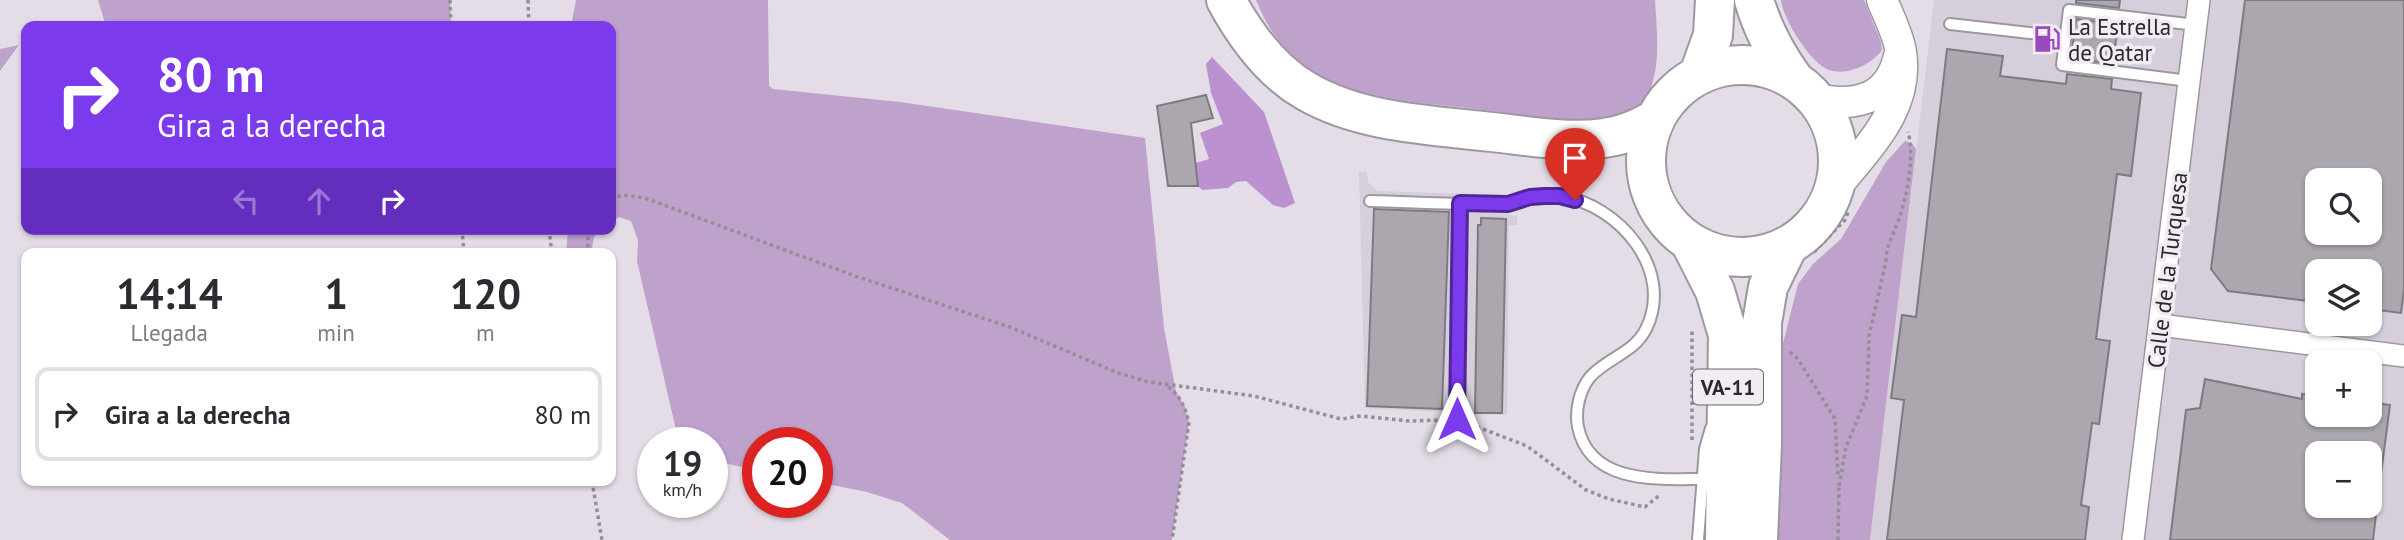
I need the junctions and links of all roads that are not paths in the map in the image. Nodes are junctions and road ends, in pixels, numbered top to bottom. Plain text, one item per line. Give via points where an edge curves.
1 (1226, 0) edge
2 (1239, 0) edge
3 (1715, 0) edge
4 (1754, 0) edge
5 (1882, 0) edge
6 (2199, 0) edge
7 (1950, 24) dead end
8 (2196, 26) junction
9 (2066, 37) junction
10 (1900, 49) junction
11 (1261, 51) junction
12 (1699, 74) junction
13 (2189, 81) junction
14 (1805, 90) junction
15 (1654, 120) junction
16 (1553, 139) junction
17 (1834, 190) junction
18 (1654, 200) junction
19 (1370, 201) dead end
20 (1460, 203) junction
21 (1690, 243) junction
22 (1788, 246) junction
23 (2160, 325) junction
24 (2404, 356) edge
25 (1728, 394) junction
26 (1457, 419) road end
27 (1699, 479) junction
28 (1698, 540) edge
29 (1726, 540) edge
30 (1758, 540) edge
31 (2133, 540) edge

1 - 11 highway
2 - 11 highway
3 - 12 highway via 1713,35
4 - 14 highway, VA-11 via 1771,46
5 - 10 street
6 - 8 street, Calle de la Turquesa
7 - 9 lane
8 - 9 lane via 2069,10
8 - 13 street, Calle de la Turquesa
9 - 13 lane via 2062,65
10 - 14 street via 1896,66 1872,96 1842,103
10 - 17 street via 1903,71 1897,103 1881,132
11 - 16 highway via 1304,90 1357,112
12 - 14 highway, VA-11 via 1748,64 1772,70
12 - 15 highway, VA-11 via 1680,85
13 - 23 street, Calle de la Turquesa
14 - 17 highway, VA-11 via 1831,125 1838,148
15 - 16 highway via 1619,136
15 - 18 highway, VA-11 via 1645,155
16 - 18 highway via 1596,155
17 - 22 highway, VA-11 via 1822,215
18 - 21 highway, VA-11 via 1669,224
19 - 20 lane
20 - 26 lane
20 - 27 lane via 1508,204 1530,197 1560,196 1611,217 1636,243 1651,282 1651,315 1639,340 1586,383 1577,408 1582,442 1611,470 1635,477
21 - 22 highway, VA-11 via 1720,255 1746,257
21 - 25 highway, VA-11 via 1715,291 1728,335
22 - 30 highway, VA-11 via 1768,287 1762,323
23 - 24 street
23 - 31 street, Calle de la Turquesa
25 - 27 lane via 1714,418
25 - 29 highway, VA-11
27 - 28 lane

